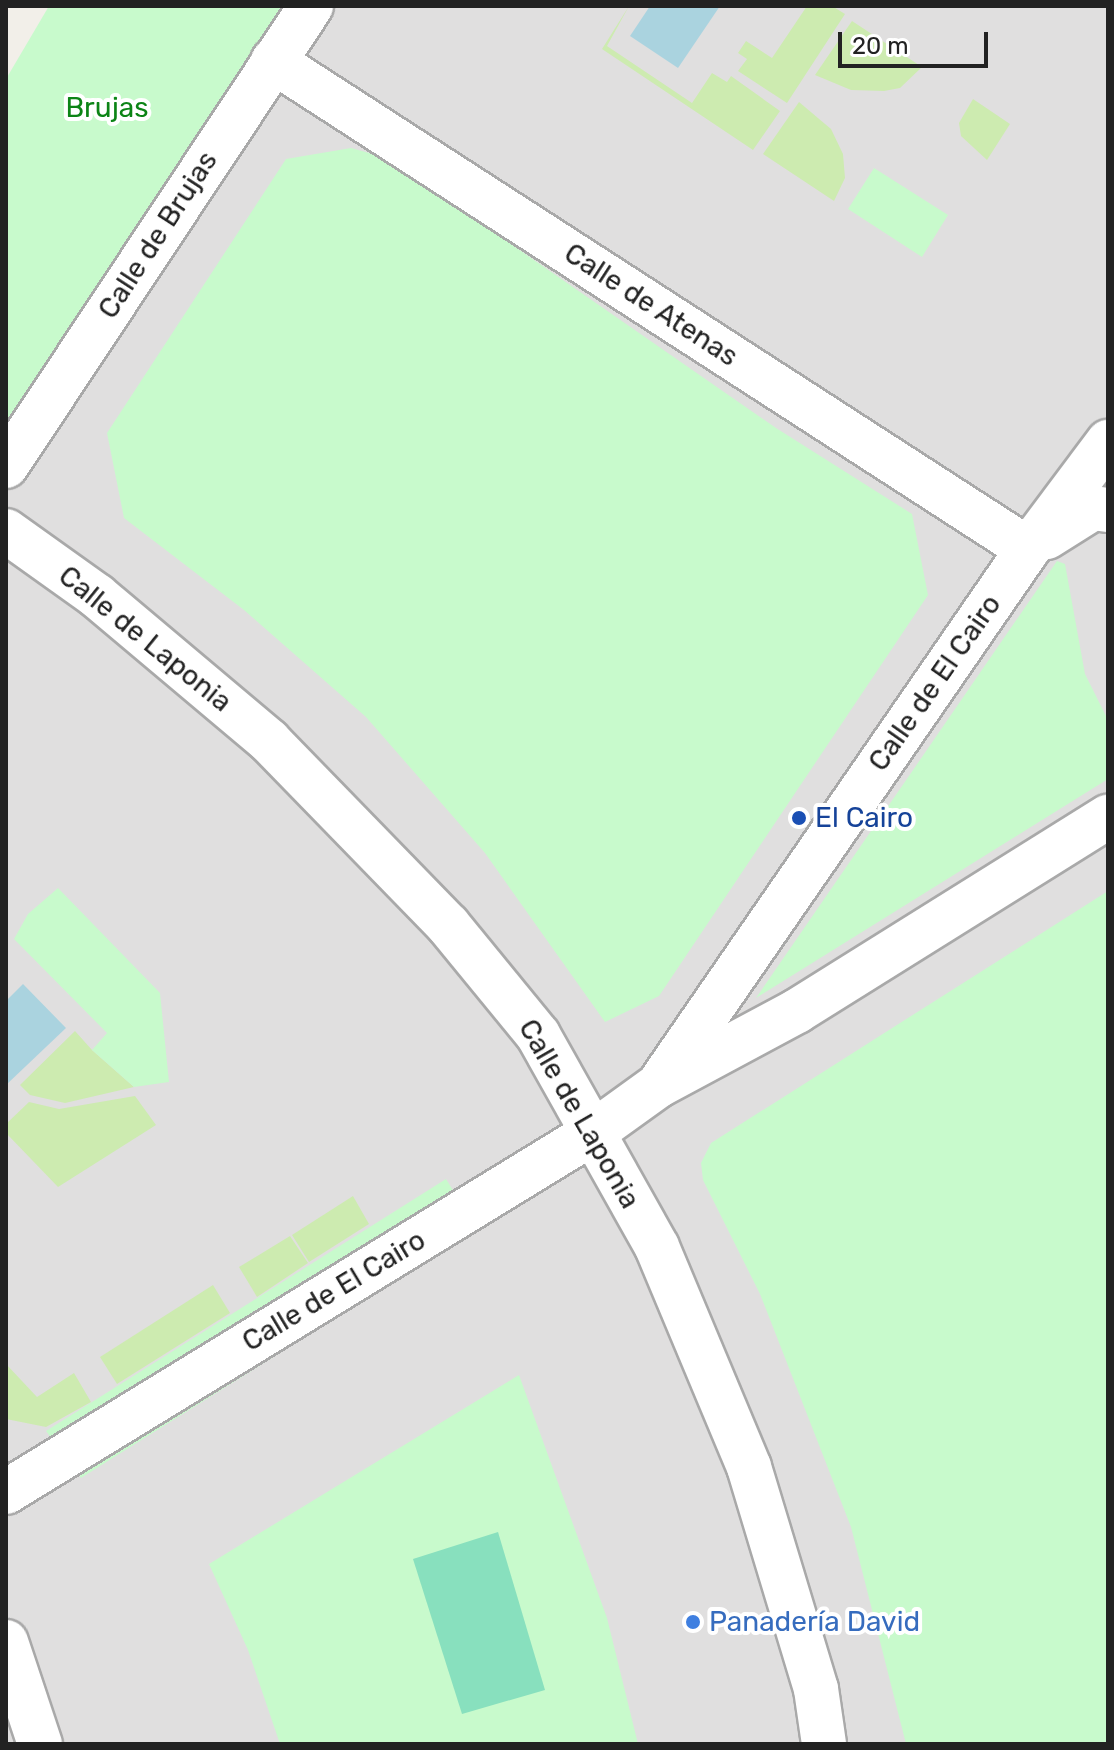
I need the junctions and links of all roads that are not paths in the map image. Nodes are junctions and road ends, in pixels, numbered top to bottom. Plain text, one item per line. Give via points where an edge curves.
1 (311, 6) edge
2 (273, 61) junction
3 (1108, 442) edge
4 (6, 466) edge
5 (1108, 510) edge
6 (6, 531) edge
7 (1028, 549) junction
8 (1108, 817) edge
9 (659, 1085) junction
10 (591, 1134) junction
11 (6, 1492) edge
12 (6, 1642) edge
13 (40, 1744) edge
14 (824, 1744) edge

1 - 2 street, Calle de Brujas
2 - 4 street, Calle de Brujas
2 - 7 street, Calle de Atenas
3 - 7 street, Calle de El Cairo
5 - 7 street via 1093,508
6 - 10 street, Calle de Laponia via 188,669 364,837 448,925 538,1035
7 - 9 street, Calle de El Cairo
8 - 9 street, Calle de El Cairo via 797,1011
9 - 10 street, Calle de El Cairo
10 - 11 street, Calle de El Cairo
10 - 14 street, Calle de Laponia via 657,1247 749,1467 816,1689
12 - 13 street

